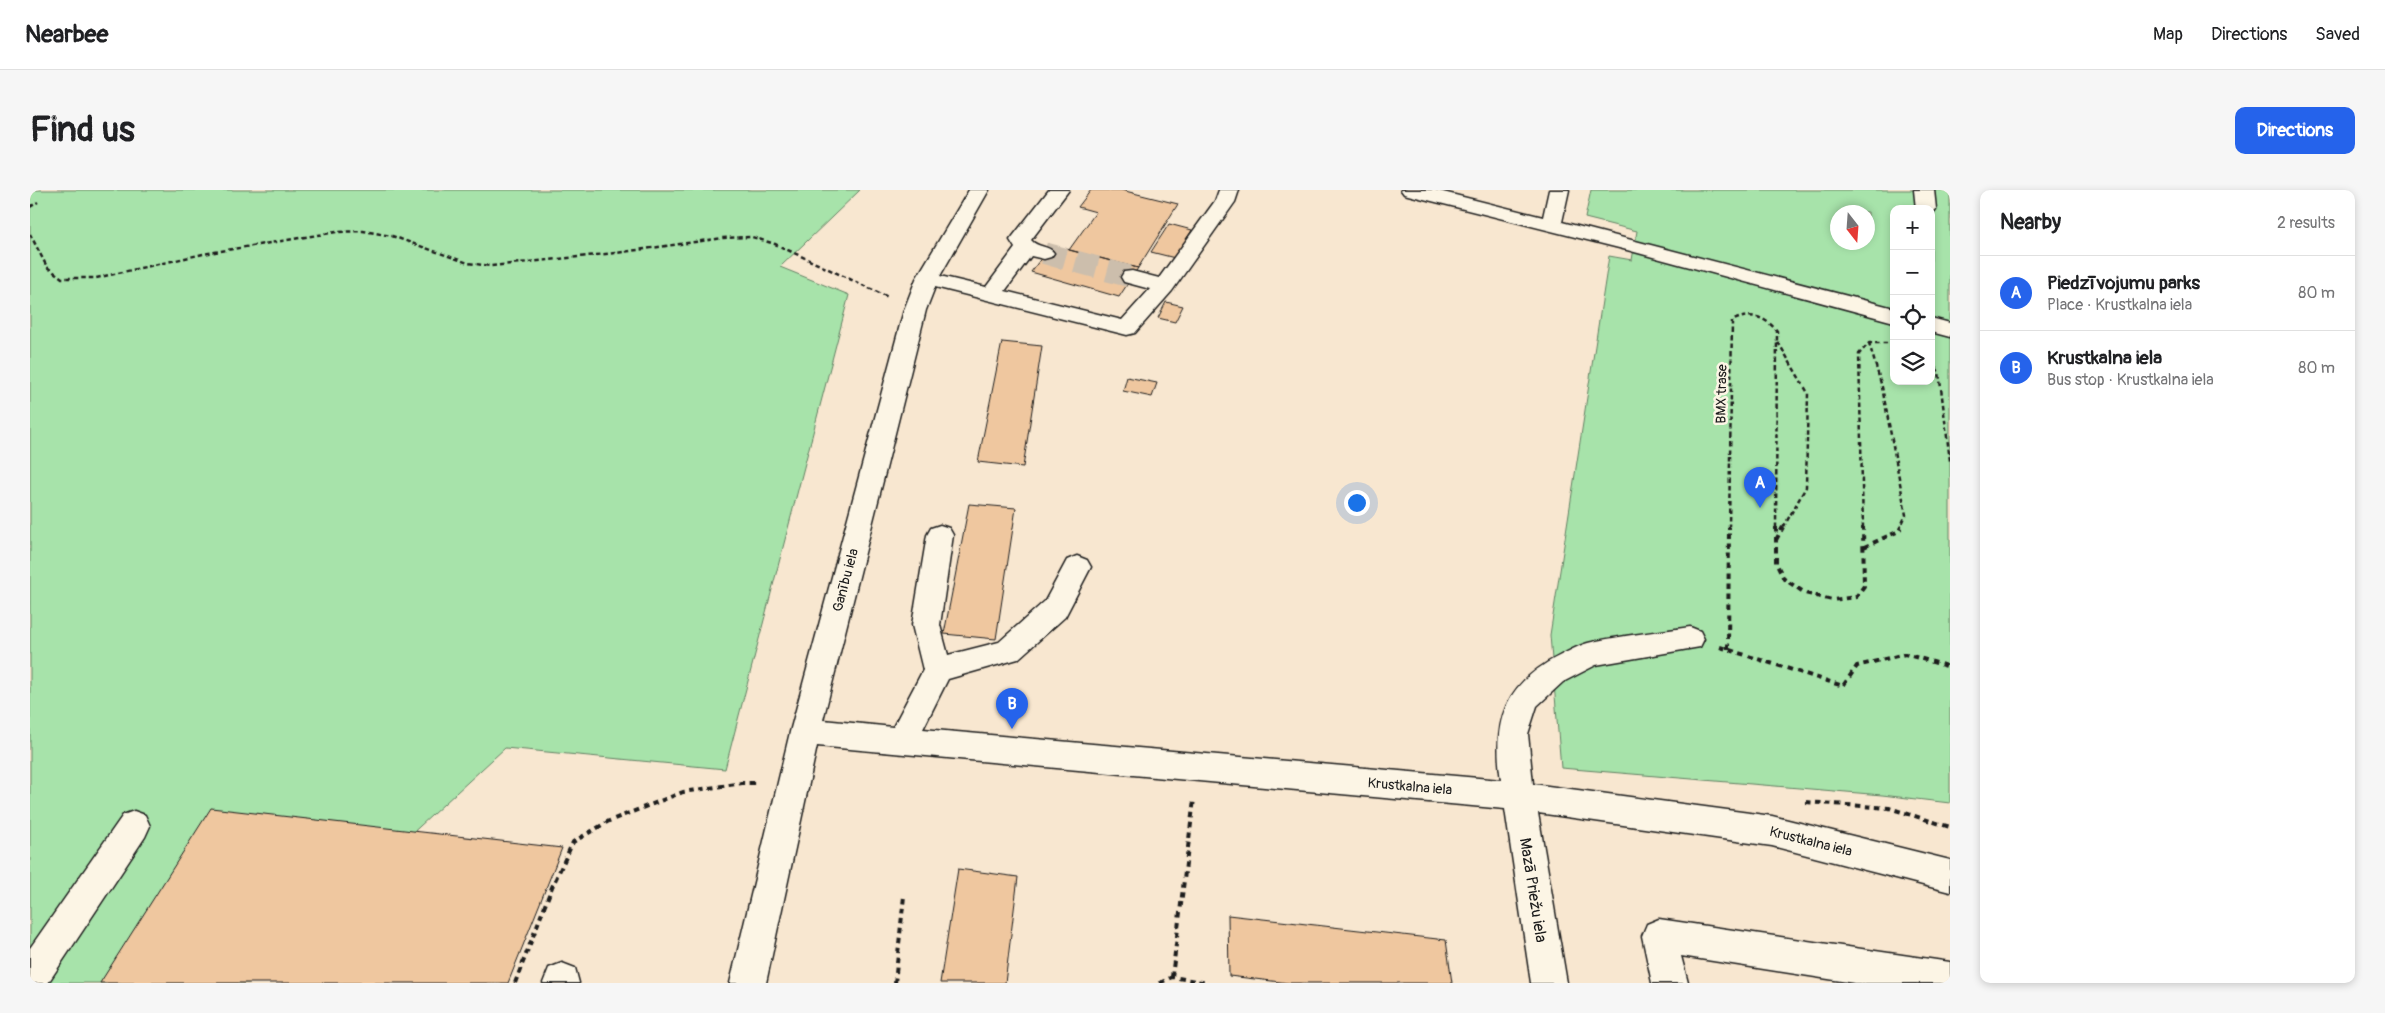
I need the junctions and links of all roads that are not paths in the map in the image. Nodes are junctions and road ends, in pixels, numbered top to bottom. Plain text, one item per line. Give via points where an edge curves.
1 (979, 190) edge
2 (1059, 190) edge
3 (1228, 190) edge
4 (1411, 190) edge
5 (1559, 190) edge
6 (1924, 190) edge
7 (1926, 205) edge
8 (1551, 225) junction
9 (1132, 277) tunnel mouth
10 (927, 279) junction
11 (1164, 286) junction
12 (991, 295) junction
13 (1890, 314) edge
14 (1935, 326) edge
15 (1950, 330) edge
16 (940, 535) dead end
17 (1077, 567) dead end
18 (1690, 639) road end
19 (938, 670) junction
20 (805, 732) junction
21 (902, 740) junction
22 (1518, 796) junction
23 (134, 826) dead end
24 (1950, 876) edge
25 (30, 978) edge
26 (1950, 980) edge
27 (748, 983) edge
28 (1549, 983) edge
29 (1670, 983) edge

1 - 10 street, Ganību iela
2 - 12 street via 1020,240 1035,251
3 - 11 street via 1225,202
4 - 8 street
5 - 8 street
6 - 7 street
8 - 13 street
9 - 11 street
10 - 12 street
10 - 20 street, Ganību iela via 915,310
11 - 12 street via 1127,328
14 - 15 street
16 - 19 street via 926,624
17 - 19 street via 1055,609 1008,651
18 - 22 street, Mazā Priežu iela via 1591,654 1553,673 1524,699 1513,734
19 - 21 street
20 - 21 street, Krustkalna iela
20 - 27 street, Ganību iela
21 - 22 street, Krustkalna iela
22 - 24 street, Krustkalna iela via 1772,831
22 - 28 street, Mazā Priežu iela
23 - 25 street
26 - 29 street via 1659,936

